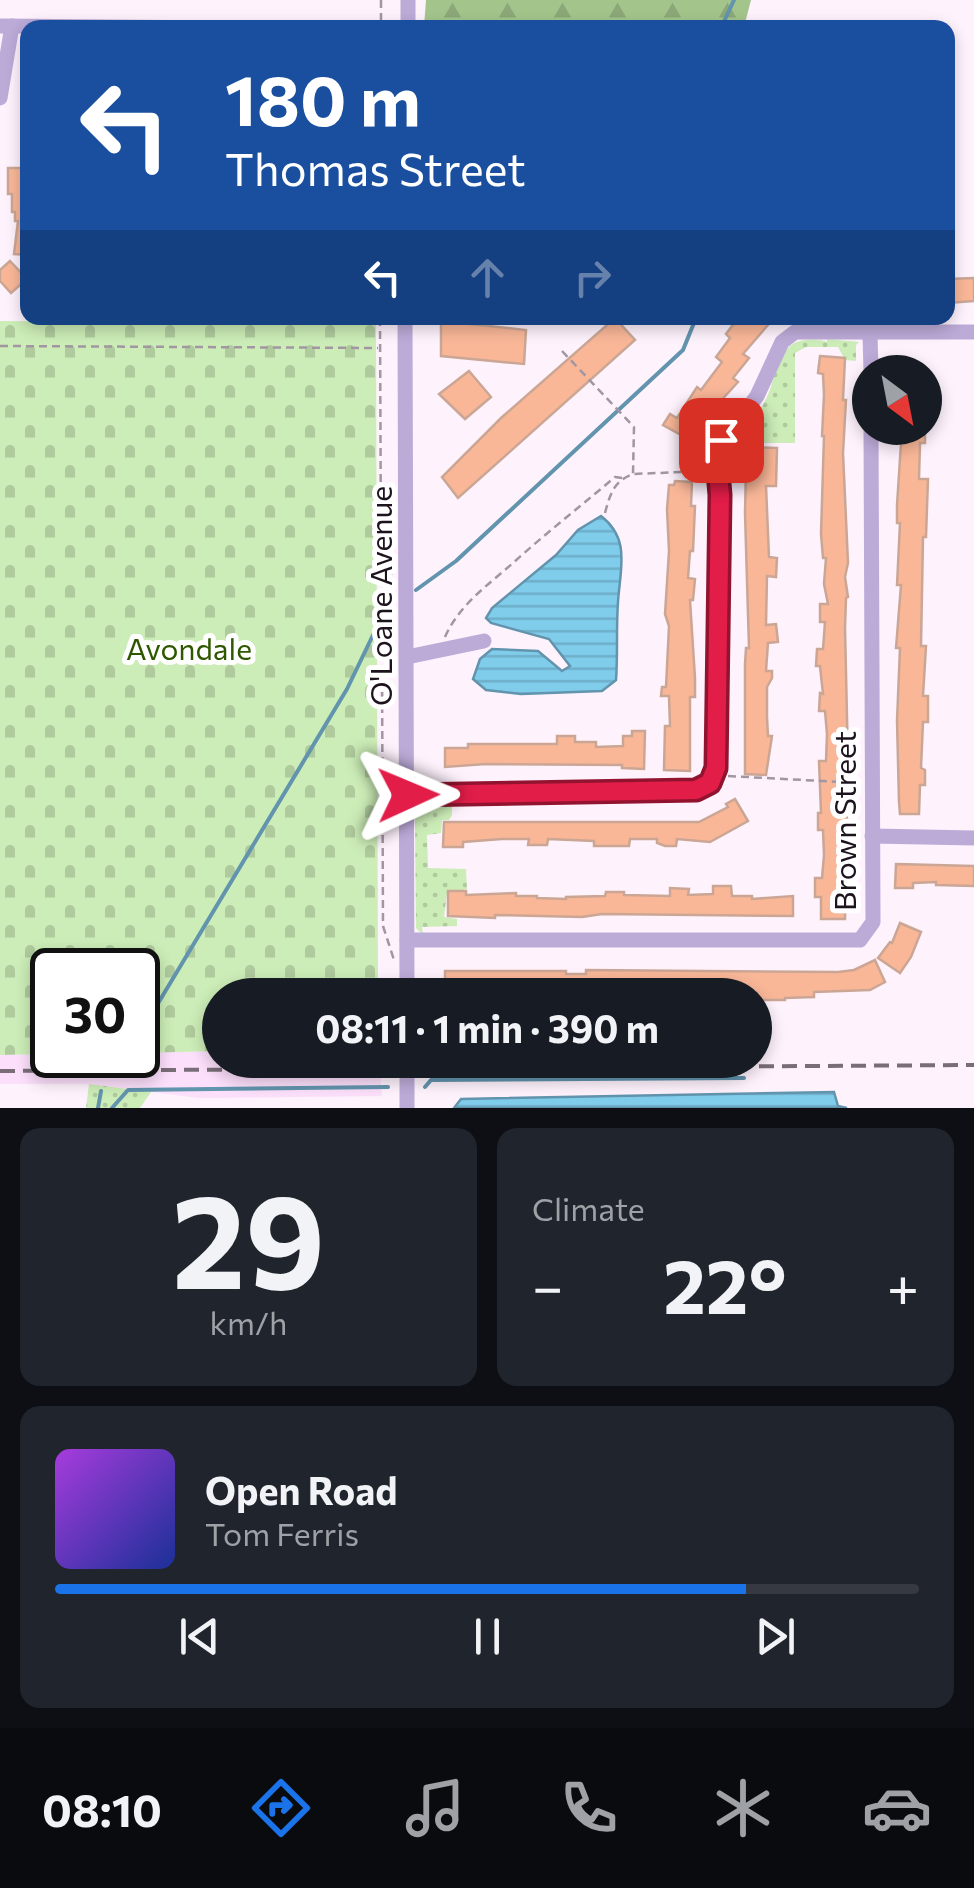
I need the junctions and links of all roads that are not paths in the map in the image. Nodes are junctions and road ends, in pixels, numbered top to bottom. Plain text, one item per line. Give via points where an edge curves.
1 (6, 26) edge
2 (0, 98) edge
3 (404, 325) edge
4 (974, 332) edge
5 (870, 334) junction
6 (870, 355) edge
7 (871, 445) edge
8 (484, 641) dead end
9 (407, 657) junction
10 (408, 795) junction
11 (872, 836) junction
12 (974, 838) edge
13 (408, 940) junction
14 (407, 978) edge
15 (407, 1078) edge
16 (407, 1108) edge

1 - 2 street
3 - 9 street, O'Loane Avenue
4 - 5 street
5 - 6 street
5 - 10 street via 787,337 757,396 716,449 715,775 706,786
7 - 11 street, Brown Street
8 - 9 street
9 - 10 street, O'Loane Avenue
10 - 13 street, O'Loane Avenue
11 - 12 street
11 - 13 street, Brown Street via 873,922 860,940
13 - 14 street, O'Loane Avenue
15 - 16 street

